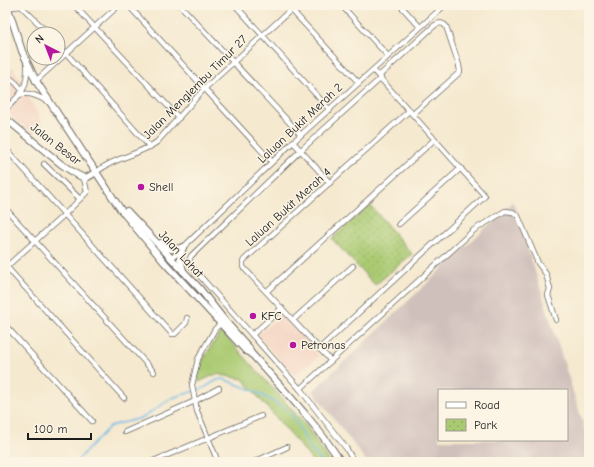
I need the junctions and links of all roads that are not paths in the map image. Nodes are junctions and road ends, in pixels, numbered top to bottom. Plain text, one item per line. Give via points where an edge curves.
1 (74, 5) edge
2 (119, 5) edge
3 (128, 5) edge
4 (180, 5) edge
5 (235, 5) edge
6 (288, 5) edge
7 (296, 5) edge
8 (341, 5) edge
9 (400, 5) edge
10 (445, 5) edge
11 (8, 6) edge
12 (291, 9) junction
13 (42, 26) edge
14 (420, 27) junction
15 (94, 28) junction
16 (262, 35) junction
17 (66, 53) joint
18 (388, 56) junction
19 (26, 60) edge
20 (233, 62) junction
21 (26, 66) edge
22 (29, 66) edge
23 (52, 66) edge
24 (374, 70) junction
25 (5, 74) edge
26 (380, 77) junction
27 (38, 79) junction
28 (359, 83) junction
29 (204, 89) junction
30 (21, 93) junction
31 (49, 102) junction
32 (6, 106) edge
33 (330, 110) junction
34 (411, 112) junction
35 (5, 118) edge
36 (179, 118) junction
37 (301, 135) junction
38 (435, 139) junction
39 (293, 142) junction
40 (150, 147) junction
41 (5, 148) edge
42 (301, 150) junction
43 (272, 162) junction
44 (44, 164) dead end
45 (461, 168) junction
46 (98, 171) junction
47 (84, 178) junction
48 (330, 183) junction
49 (240, 193) junction
50 (80, 199) junction
51 (248, 201) junction
52 (5, 208) edge
53 (65, 214) junction
54 (131, 216) junction
55 (399, 224) dead end
56 (135, 228) junction
57 (36, 240) junction
58 (183, 247) junction
59 (171, 259) junction
60 (353, 266) dead end
61 (5, 267) edge
62 (183, 271) junction
63 (200, 289) junction
64 (267, 291) junction
65 (195, 296) junction
66 (282, 308) junction
67 (187, 318) dead end
68 (293, 320) junction
69 (556, 320) dead end
70 (220, 324) junction
71 (5, 325) edge
72 (252, 335) junction
73 (320, 349) junction
74 (250, 350) junction
75 (331, 362) junction
76 (154, 372) dead end
77 (219, 388) dead end
78 (300, 389) junction
79 (124, 398) dead end
80 (195, 401) junction
81 (261, 416) dead end
82 (92, 421) dead end
83 (126, 432) dead end
84 (208, 438) junction
85 (287, 447) dead end
86 (151, 462) edge
87 (218, 462) edge
88 (254, 462) edge
89 (341, 462) edge
90 (354, 462) edge

1 - 15 street
2 - 15 street
3 - 29 street
4 - 20 street
5 - 16 street
6 - 12 street
7 - 12 street, Jalan Menglembu Timur 27
8 - 18 street
9 - 14 street
10 - 14 street, Laluan Bukit Merah 2
11 - 13 street via 24,7
11 - 19 main road
11 - 27 main road
12 - 16 street, Jalan Menglembu Timur 27
12 - 28 street
14 - 18 street, Laluan Bukit Merah 2
15 - 17 street
15 - 36 street
16 - 20 street, Jalan Menglembu Timur 27
16 - 33 street
17 - 40 street
18 - 24 street, Laluan Bukit Merah 2
20 - 29 street, Jalan Menglembu Timur 27
20 - 37 street
21 - 30 street via 27,79
22 - 31 main road
23 - 27 street
24 - 26 street
24 - 28 street, Laluan Bukit Merah 2
25 - 30 street
26 - 34 street
26 - 34 street, Laluan Bukit Merah 2 via 435,25 443,23 446,26 460,72
26 - 42 street, Laluan Bukit Merah 2
27 - 46 main road
28 - 33 street, Laluan Bukit Merah 2
29 - 36 street, Jalan Menglembu Timur 27
29 - 43 street
30 - 31 street via 32,94
30 - 32 street
31 - 46 main road
33 - 37 street, Laluan Bukit Merah 2
34 - 38 street
34 - 48 street, Laluan Bukit Merah 4
35 - 47 main road, Jalan Besar via 61,164
36 - 40 street, Jalan Menglembu Timur 27
37 - 39 street, Laluan Bukit Merah 2
38 - 45 street
38 - 64 street
39 - 42 street
39 - 43 street, Laluan Bukit Merah 2
40 - 46 street, Jalan Menglembu Timur 27
41 - 53 street
42 - 48 street
42 - 51 street, Laluan Bukit Merah 2
43 - 49 street, Laluan Bukit Merah 2
44 - 50 street
45 - 55 street
45 - 73 street via 484,194 484,198
46 - 47 main road, Jalan Besar
46 - 54 main road, Jalan Lahat
46 - 56 main road, Jalan Lahat
47 - 50 street via 87,192
48 - 64 street, Laluan Bukit Merah 4 via 244,260 244,267
49 - 51 street
49 - 58 street, Laluan Bukit Merah 2
50 - 53 street
51 - 72 street, Laluan Bukit Merah 2 via 191,256 189,261
52 - 57 street
53 - 57 street
53 - 67 street via 172,334 186,323
54 - 58 main road via 167,248 172,250
54 - 59 main road, Jalan Lahat
56 - 59 main road via 161,255
56 - 65 main road, Jalan Lahat
57 - 61 street
57 - 76 street
58 - 59 street, Laluan Bukit Merah 2
58 - 62 main road via 180,258
59 - 62 main road, Jalan Lahat
59 - 65 main road via 172,265
60 - 68 street
61 - 79 street
62 - 63 main road, Jalan Lahat
63 - 70 main road
63 - 74 main road, Jalan Lahat
64 - 66 street, Laluan Bukit Merah 4
65 - 70 main road, Jalan Lahat
66 - 68 street, Laluan Bukit Merah 4
66 - 72 street
68 - 73 street, Laluan Bukit Merah 4
69 - 75 street via 548,295 550,289 546,274 538,263 518,216 505,211 474,230
70 - 74 main road, Jalan Lahat via 246,350
70 - 80 street via 198,359 192,385
71 - 82 street
72 - 78 street
73 - 75 street, Laluan Bukit Merah 4
74 - 89 main road, Jalan Lahat via 310,419
75 - 78 street
77 - 80 street
78 - 90 street
80 - 83 street
80 - 84 street
81 - 84 street
84 - 86 street
84 - 87 street
85 - 88 street

